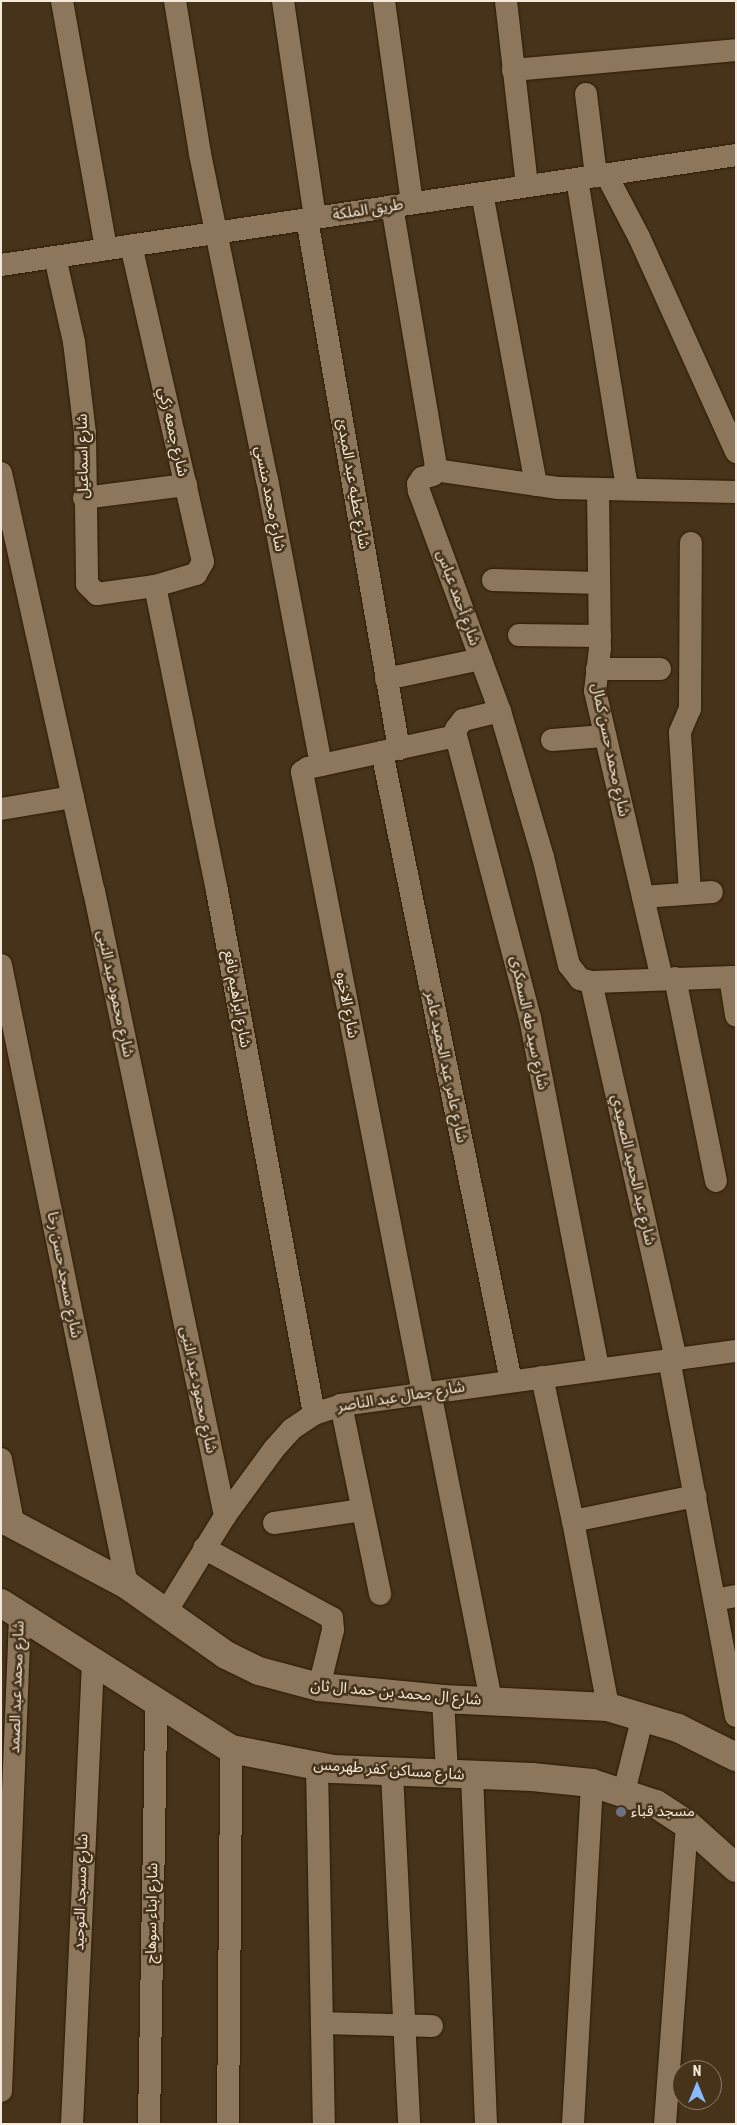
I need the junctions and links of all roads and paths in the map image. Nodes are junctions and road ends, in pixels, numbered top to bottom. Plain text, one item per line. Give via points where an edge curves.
1 (62, 1) edge
2 (175, 1) edge
3 (283, 1) edge
4 (384, 1) edge
5 (506, 1) edge
6 (736, 50) edge
7 (514, 70) junction
8 (586, 94) dead end
9 (736, 155) edge
10 (593, 176) junction
11 (527, 186) junction
12 (482, 193) junction
13 (402, 205) junction
14 (311, 219) junction
15 (217, 233) junction
16 (131, 246) junction
17 (106, 249) junction
18 (55, 257) junction
19 (1, 265) edge
20 (736, 452) edge
21 (435, 470) junction
22 (1, 473) edge
23 (186, 485) junction
24 (536, 486) junction
25 (598, 489) junction
26 (627, 489) junction
27 (736, 492) edge
28 (84, 498) junction
29 (691, 543) dead end
30 (493, 580) dead end
31 (599, 583) junction
32 (155, 586) junction
33 (519, 634) dead end
34 (600, 636) junction
35 (481, 659) junction
36 (597, 669) junction
37 (660, 669) dead end
38 (386, 679) junction
39 (500, 711) junction
40 (456, 736) junction
41 (604, 736) junction
42 (552, 740) dead end
43 (390, 750) junction
44 (321, 765) junction
45 (73, 798) junction
46 (1, 809) edge
47 (643, 896) junction
48 (1, 965) edge
49 (733, 977) edge
50 (669, 978) junction
51 (591, 982) junction
52 (736, 1016) edge
53 (716, 1181) dead end
54 (736, 1351) edge
55 (673, 1359) junction
56 (598, 1369) junction
57 (542, 1377) junction
58 (511, 1381) junction
59 (427, 1393) junction
60 (340, 1405) junction
61 (314, 1414) junction
62 (1, 1459) edge
63 (695, 1496) junction
64 (362, 1510) junction
65 (224, 1516) junction
66 (7, 1520) edge
67 (573, 1521) junction
68 (274, 1523) dead end
69 (204, 1548) junction
70 (127, 1585) junction
71 (380, 1594) dead end
72 (726, 1598) edge
73 (11, 1608) edge
74 (166, 1612) junction
75 (93, 1660) junction
76 (319, 1687) junction
77 (443, 1699) junction
78 (156, 1702) junction
79 (491, 1702) junction
80 (608, 1707) junction
81 (643, 1716) junction
82 (736, 1716) edge
83 (231, 1749) junction
84 (736, 1757) edge
85 (317, 1767) junction
86 (392, 1773) junction
87 (460, 1775) junction
88 (592, 1783) junction
89 (624, 1792) junction
90 (687, 1824) junction
91 (736, 1868) edge
92 (322, 2023) junction
93 (404, 2026) junction
94 (432, 2026) dead end
95 (1, 2091) edge
96 (72, 2124) edge
97 (149, 2124) edge
98 (228, 2124) edge
99 (324, 2124) edge
100 (408, 2124) edge
101 (486, 2124) edge
102 (573, 2124) edge
103 (665, 2124) edge

1 - 17 street
2 - 15 street, شارع محمد منسي
3 - 14 street, شارع عطيه عبد المبدئ
4 - 13 street
5 - 7 street
6 - 7 street
7 - 11 street
8 - 10 street
9 - 10 street, طريق الملكة
10 - 11 street, طريق الملكة
10 - 20 street via 639,237
10 - 26 street
11 - 12 street, طريق الملكة
12 - 13 street, طريق الملكة
12 - 24 street
13 - 14 street, طريق الملكة
13 - 21 street
14 - 15 street, طريق الملكة
14 - 38 street, شارع عطيه عبد المبدئ
15 - 16 street, طريق الملكة
15 - 44 street, شارع محمد منسي
16 - 17 street, طريق الملكة
16 - 23 street, شارع جمعه زكي
17 - 18 street, طريق الملكة
18 - 19 street, طريق الملكة
18 - 28 street, شارع اسماعيل via 80,387 85,433
21 - 24 street
21 - 35 street, شارع أحمد عباس via 422,478 418,491
22 - 45 street, شارع محمود عبد النبى
23 - 28 street
23 - 32 street, شارع جمعه زكي via 202,567 196,574
24 - 25 street
25 - 26 street
25 - 31 street, شارع محمد حسن كمال
26 - 27 street
28 - 32 street, شارع اسماعيل via 87,584 90,590 96,594
29 - 47 street via 690,709 680,732 701,893
30 - 31 street
31 - 34 street, شارع محمد حسن كمال
32 - 61 street, شارع ابراهيم نافع via 217,891
33 - 34 street
34 - 36 street, شارع محمد حسن كمال
35 - 38 street
35 - 39 street, شارع أحمد عباس
36 - 37 street
36 - 41 street, شارع محمد حسن كمال via 594,682
38 - 43 street, شارع عطيه عبد المبدئ
39 - 40 street via 464,720 456,729
39 - 51 street, شارع أحمد عباس via 543,857 569,965 580,979
40 - 43 street, شارع الاخوه
40 - 56 street, شارع سيد طه السمكرى via 530,1018
41 - 42 street
41 - 47 street, شارع محمد حسن كمال
43 - 44 street, شارع الاخوه
43 - 58 street, شارع عامر عبد الحميد عامر
44 - 59 street, شارع الاخوه via 304,769 302,776
45 - 46 street
45 - 65 street, شارع محمود عبد النبى
47 - 50 street, شارع محمد حسن كمال
48 - 70 street, شارع مسجد حسن رخا
49 - 50 street
49 - 52 street
50 - 51 street
50 - 53 street, شارع محمد حسن كمال
51 - 55 street, شارع عبد الحميد الصعيدي
54 - 55 street, شارع جمال عبد الناصر
55 - 56 street, شارع جمال عبد الناصر
55 - 63 street, شارع عبد الحميد الصعيدي
56 - 57 street, شارع جمال عبد الناصر
57 - 58 street, شارع جمال عبد الناصر
57 - 67 street
58 - 59 street, شارع جمال عبد الناصر
59 - 60 street, شارع جمال عبد الناصر
59 - 79 street
60 - 61 street, شارع جمال عبد الناصر
60 - 64 street
61 - 65 street, شارع جمال عبد الناصر via 292,1429 274,1448
62 - 66 street
63 - 67 street
63 - 72 street, شارع عبد الحميد الصعيدي
64 - 68 street
64 - 71 street
65 - 69 street, شارع جمال عبد الناصر
66 - 70 street, شارع ال محمد بن حمد ال ثان
67 - 80 street
69 - 74 street, شارع جمال عبد الناصر
69 - 76 street via 332,1618 334,1630
70 - 74 street, شارع ال محمد بن حمد ال ثان
72 - 82 street, شارع عبد الحميد الصعيدي
73 - 75 street, شارع مساكن كفر طهرمس
73 - 95 street, شارع محمد عبد الصمد
74 - 76 street, شارع ال محمد بن حمد ال ثان via 226,1655 259,1672
75 - 78 street, شارع مساكن كفر طهرمس
75 - 96 street, شارع مسجد التوحيد
76 - 77 street, شارع ال محمد بن حمد ال ثان
77 - 79 street, شارع ال محمد بن حمد ال ثان
77 - 87 street
78 - 83 street, شارع مساكن كفر طهرمس
78 - 97 street, شارع ابناء سوهاج
79 - 80 street, شارع ال محمد بن حمد ال ثان
80 - 81 street, شارع ال محمد بن حمد ال ثان
81 - 84 street, شارع ال محمد بن حمد ال ثان via 678,1728
81 - 89 street
83 - 85 street, شارع مساكن كفر طهرمس
83 - 98 street
85 - 86 street, شارع مساكن كفر طهرمس
85 - 92 street
86 - 87 street, شارع مساكن كفر طهرمس
86 - 93 street
87 - 88 street, شارع مساكن كفر طهرمس
87 - 101 street
88 - 89 street, شارع مساكن كفر طهرمس
88 - 102 street
89 - 90 street, شارع مساكن كفر طهرمس via 656,1804
90 - 91 street, شارع مساكن كفر طهرمس
90 - 103 street
92 - 93 street
92 - 99 street
93 - 94 street
93 - 100 street

